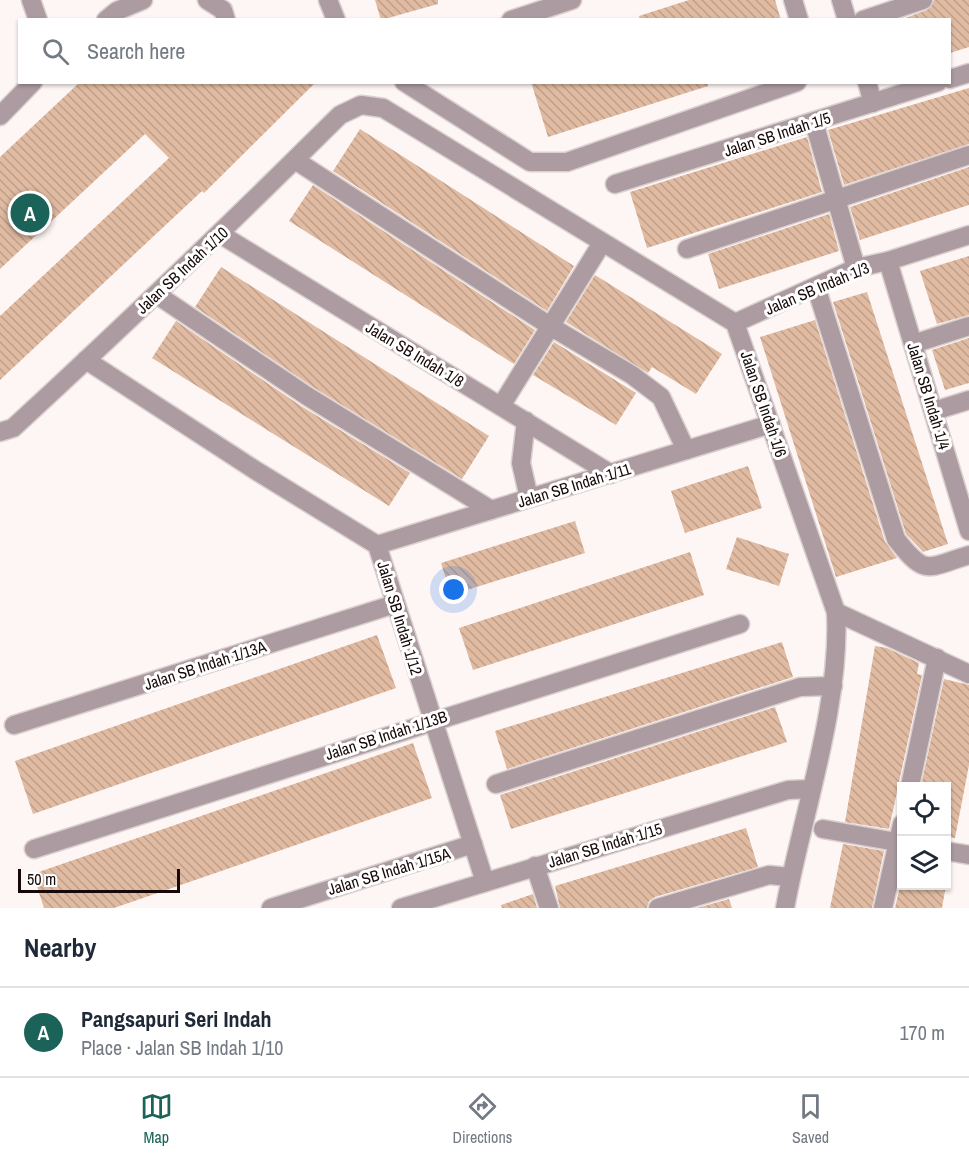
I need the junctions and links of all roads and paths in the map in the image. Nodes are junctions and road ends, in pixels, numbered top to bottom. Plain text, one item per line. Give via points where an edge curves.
1 (30, 0) edge
2 (143, 0) edge
3 (207, 0) edge
4 (328, 0) edge
5 (572, 0) edge
6 (793, 0) edge
7 (841, 0) edge
8 (923, 0) edge
9 (37, 18) edge
10 (108, 18) edge
11 (225, 18) edge
12 (335, 18) edge
13 (518, 18) edge
14 (798, 18) edge
15 (847, 18) edge
16 (869, 18) edge
17 (969, 73) edge
18 (951, 79) edge
19 (31, 84) edge
20 (407, 84) edge
21 (791, 84) edge
22 (868, 84) edge
23 (932, 84) edge
24 (873, 103) junction
25 (0, 116) edge
26 (814, 122) junction
27 (969, 155) edge
28 (295, 160) junction
29 (615, 184) dead end
30 (836, 199) junction
31 (220, 234) junction
32 (969, 235) edge
33 (602, 243) junction
34 (687, 249) dead end
35 (888, 261) junction
36 (856, 268) junction
37 (816, 287) junction
38 (156, 294) junction
39 (735, 323) junction
40 (550, 326) junction
41 (969, 326) edge
42 (914, 344) junction
43 (86, 360) junction
44 (969, 400) edge
45 (501, 406) junction
46 (934, 411) junction
47 (526, 421) junction
48 (771, 424) junction
49 (0, 432) edge
50 (686, 450) junction
51 (611, 474) junction
52 (530, 498) junction
53 (491, 510) junction
54 (969, 531) edge
55 (377, 545) junction
56 (969, 555) edge
57 (395, 604) junction
58 (836, 612) junction
59 (740, 624) dead end
60 (937, 658) junction
61 (969, 674) edge
62 (832, 686) junction
63 (432, 720) junction
64 (14, 726) dead end
65 (911, 782) edge
66 (496, 784) dead end
67 (811, 789) junction
68 (823, 829) dead end
69 (897, 843) edge
70 (473, 844) junction
71 (34, 849) dead end
72 (897, 852) edge
73 (951, 852) edge
74 (969, 855) edge
75 (535, 866) junction
76 (790, 877) junction
77 (485, 882) junction
78 (271, 908) edge
79 (401, 908) edge
80 (549, 908) edge
81 (658, 908) edge
82 (785, 908) edge
83 (884, 908) edge

1 - 9 street
2 - 10 street
3 - 11 street via 223,9
4 - 12 street
5 - 13 street
6 - 14 street
7 - 15 street
8 - 16 street
17 - 18 street
19 - 25 street
20 - 21 street via 530,162 567,162
22 - 24 street
23 - 24 street, Jalan SB Indah 1/5
24 - 26 street, Jalan SB Indah 1/5
26 - 29 street, Jalan SB Indah 1/5
26 - 30 street
27 - 30 street
28 - 31 street, Jalan SB Indah 1/10
28 - 33 street, Jalan SB Indah 1/10 via 340,115 361,105 383,108
28 - 40 street
30 - 34 street
30 - 36 street
31 - 38 street, Jalan SB Indah 1/10
31 - 45 street, Jalan SB Indah 1/8
32 - 35 street, Jalan SB Indah 1/3
33 - 39 street
33 - 40 street
35 - 36 street, Jalan SB Indah 1/3
35 - 42 street, Jalan SB Indah 1/4
36 - 37 street, Jalan SB Indah 1/3
37 - 39 street, Jalan SB Indah 1/3
37 - 56 street via 896,539 915,564 928,568
38 - 43 street, Jalan SB Indah 1/10
38 - 53 street via 308,396
39 - 48 street, Jalan SB Indah 1/6
40 - 45 street
40 - 50 street via 661,396
41 - 42 street
42 - 46 street, Jalan SB Indah 1/4
43 - 49 street, Jalan SB Indah 1/10 via 13,428
43 - 55 street, Jalan SB Indah 1/12
44 - 46 street
45 - 47 street, Jalan SB Indah 1/8
46 - 54 street, Jalan SB Indah 1/4
47 - 51 street, Jalan SB Indah 1/8
47 - 52 street via 521,464
48 - 50 street, Jalan SB Indah 1/11
48 - 58 street, Jalan SB Indah 1/6
50 - 51 street, Jalan SB Indah 1/11
51 - 52 street, Jalan SB Indah 1/11
52 - 53 street, Jalan SB Indah 1/11
53 - 55 street, Jalan SB Indah 1/11
55 - 57 street, Jalan SB Indah 1/12
57 - 63 street, Jalan SB Indah 1/12
57 - 64 street, Jalan SB Indah 1/13A
58 - 60 street
58 - 62 street, Jalan SB Indah 1/6
59 - 63 street, Jalan SB Indah 1/13B
60 - 61 street
60 - 65 street
62 - 66 street via 800,687
62 - 67 street, Jalan SB Indah 1/6
63 - 70 street, Jalan SB Indah 1/12
63 - 71 street, Jalan SB Indah 1/13B
67 - 75 street, Jalan SB Indah 1/15 via 788,789
67 - 76 street, Jalan SB Indah 1/6
68 - 69 street
70 - 77 street, Jalan SB Indah 1/12
70 - 78 street, Jalan SB Indah 1/15A
72 - 83 street
73 - 74 street
75 - 77 street, Jalan SB Indah 1/15
75 - 80 street
76 - 81 street via 770,875
76 - 82 street, Jalan SB Indah 1/6
77 - 79 street, Jalan SB Indah 1/15

